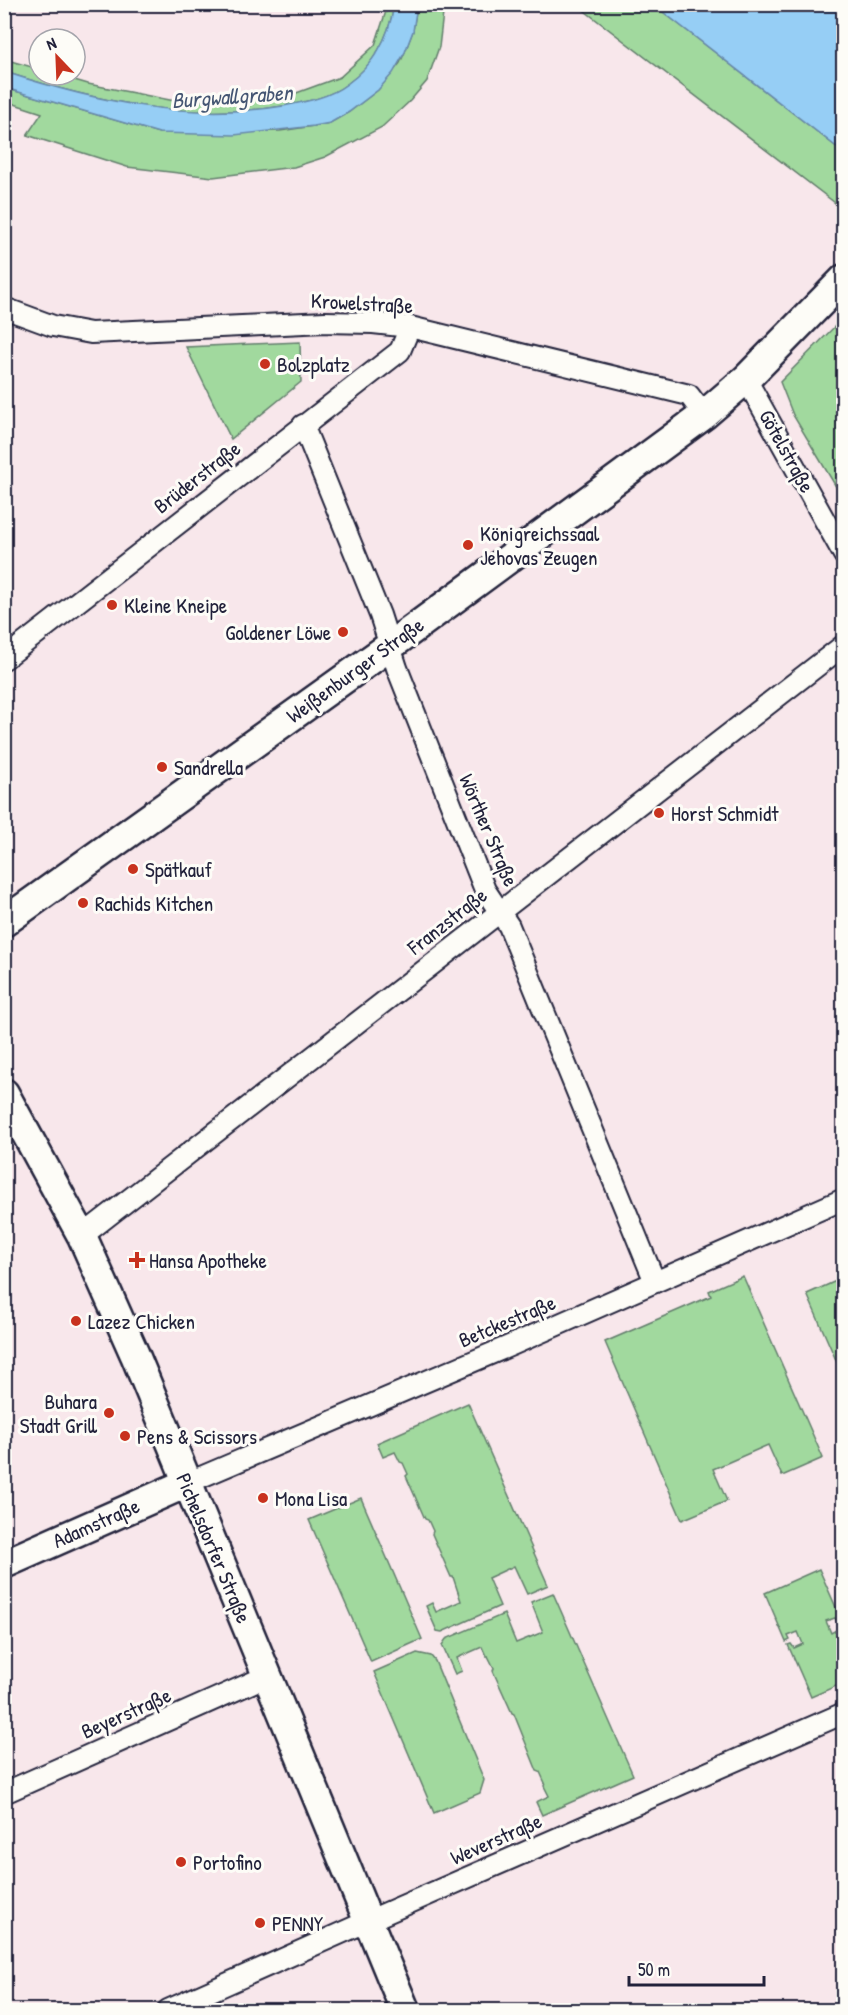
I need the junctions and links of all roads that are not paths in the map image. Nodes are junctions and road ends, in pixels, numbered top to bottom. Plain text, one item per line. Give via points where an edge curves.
1 (843, 279) edge
2 (4, 308) edge
3 (410, 327) junction
4 (746, 379) junction
5 (704, 415) junction
6 (303, 425) junction
7 (843, 555) edge
8 (843, 645) edge
9 (390, 646) junction
10 (4, 659) edge
11 (500, 911) junction
12 (4, 922) edge
13 (4, 1093) edge
14 (843, 1199) edge
15 (82, 1236) junction
16 (655, 1282) junction
17 (187, 1483) junction
18 (4, 1564) edge
19 (267, 1676) junction
20 (843, 1713) edge
21 (4, 1793) edge
22 (368, 1921) junction
23 (168, 2010) edge
24 (405, 2010) edge

1 - 4 street
2 - 3 street, Krowelstraße via 53,326 91,333 325,322
3 - 5 street, Krowelstraße via 689,395
3 - 6 street, Brüderstraße via 400,351
4 - 5 street
4 - 7 street, Götelstraße
5 - 9 street, Weißenburger Straße
6 - 9 street, Wörther Straße
6 - 10 street, Brüderstraße
8 - 11 street, Franzstraße
9 - 11 street, Wörther Straße via 486,890
9 - 12 street, Weißenburger Straße
11 - 15 street, Franzstraße
11 - 16 street, Wörther Straße
13 - 15 street, Pichelsdorfer Straße
14 - 16 street, Betckestraße
15 - 17 street, Pichelsdorfer Straße
16 - 17 street, Betckestraße
17 - 18 street, Adamstraße
17 - 19 street, Pichelsdorfer Straße
19 - 21 street, Beyerstraße
19 - 22 street, Pichelsdorfer Straße
20 - 22 street, Weverstraße
22 - 23 street, Weverstraße
22 - 24 street, Pichelsdorfer Straße

